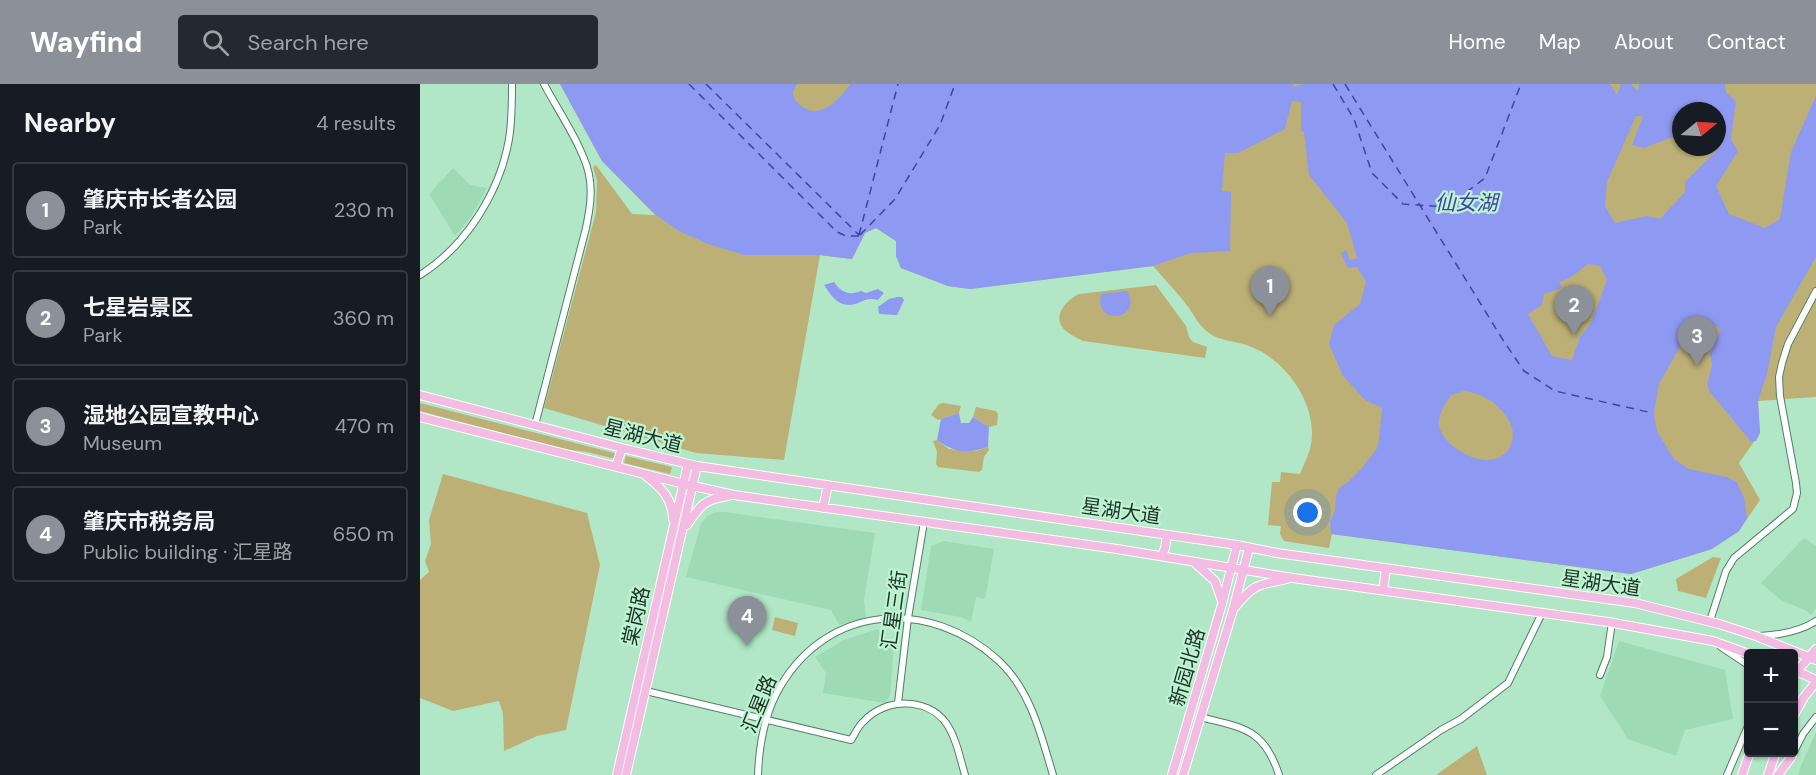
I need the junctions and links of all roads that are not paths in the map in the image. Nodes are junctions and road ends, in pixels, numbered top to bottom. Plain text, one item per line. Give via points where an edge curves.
1 (512, 84) edge
2 (544, 84) edge
3 (420, 275) edge
4 (1816, 291) edge
5 (420, 395) edge
6 (420, 417) edge
7 (536, 425) junction
8 (622, 448) junction
9 (693, 465) junction
10 (616, 466) junction
11 (644, 474) junction
12 (688, 485) junction
13 (828, 485) junction
14 (734, 495) junction
15 (823, 508) junction
16 (924, 522) junction
17 (674, 528) junction
18 (683, 530) junction
19 (1167, 535) junction
20 (1237, 545) junction
21 (1249, 548) junction
22 (1162, 556) junction
23 (1191, 560) junction
24 (1232, 568) junction
25 (1386, 568) junction
26 (1244, 570) junction
27 (1293, 578) junction
28 (1383, 590) junction
29 (1222, 604) junction
30 (1233, 610) junction
31 (1542, 612) junction
32 (908, 618) junction
33 (1816, 621) edge
34 (1612, 622) junction
35 (1714, 622) junction
36 (654, 632) junction
37 (1756, 636) junction
38 (1713, 641) junction
39 (1816, 649) edge
40 (1744, 652) edge
41 (1208, 653) junction
42 (1219, 655) junction
43 (1812, 658) edge
44 (1744, 662) edge
45 (1798, 669) edge
46 (1798, 674) edge
47 (1600, 675) dead end
48 (1816, 681) edge
49 (646, 690) junction
50 (898, 703) junction
51 (1798, 708) edge
52 (1200, 717) junction
53 (1816, 717) edge
54 (767, 720) junction
55 (1744, 737) edge
56 (1798, 744) edge
57 (1749, 757) edge
58 (1774, 757) edge
59 (1791, 757) edge
60 (1792, 757) edge
61 (617, 775) edge
62 (626, 775) edge
63 (758, 775) edge
64 (965, 775) edge
65 (1053, 775) edge
66 (1172, 775) edge
67 (1183, 775) edge
68 (1279, 775) edge
69 (1376, 775) edge
70 (1727, 775) edge
71 (1742, 775) edge
72 (1768, 775) edge
73 (1778, 775) edge
74 (1784, 775) edge

1 - 3 street via 509,139 493,190 472,225 446,255
2 - 7 street via 582,153 591,196
4 - 35 street via 1788,344 1779,377 1796,483 1793,510 1734,558 1726,571
5 - 7 main road, 星湖大道
6 - 10 main road, 星湖大道
7 - 8 main road, 星湖大道
8 - 9 main road, 星湖大道
8 - 10 main road
9 - 12 main road, 棠岗路
9 - 13 main road, 星湖大道
10 - 11 main road, 星湖大道
11 - 12 main road, 星湖大道
11 - 17 main road via 667,494
12 - 14 main road, 星湖大道
12 - 17 main road, 棠岗路
12 - 18 main road, 棠岗路
13 - 15 main road
13 - 19 main road, 星湖大道
14 - 15 main road, 星湖大道
14 - 18 main road via 705,502
15 - 16 main road, 星湖大道
16 - 22 main road, 星湖大道
16 - 32 street, 汇星三街
17 - 36 main road, 棠岗路
18 - 36 main road, 棠岗路
19 - 20 main road, 星湖大道
19 - 22 main road
20 - 21 main road, 星湖大道
20 - 24 main road, 新园北路
21 - 25 main road, 星湖大道
21 - 26 main road, 新园北路
22 - 23 main road, 星湖大道
23 - 24 main road, 星湖大道
23 - 29 main road via 1215,581
24 - 26 main road, 星湖大道
24 - 29 main road, 新园北路
25 - 28 main road
25 - 35 main road, 星湖大道 via 1635,603
26 - 27 main road, 星湖大道
26 - 30 main road, 新园北路
27 - 28 main road, 星湖大道
27 - 30 main road via 1254,587
28 - 31 main road, 星湖大道
29 - 41 main road, 新园北路
30 - 42 main road, 新园北路
31 - 34 main road, 星湖大道
31 - 69 street via 1508,683
32 - 50 street, 汇星三街
32 - 54 street, 汇星路 via 863,622 830,636 792,670 779,688
32 - 65 street, 汇星路 via 962,634 999,661 1032,708
33 - 37 street via 1788,633
34 - 38 main road, 星湖大道
34 - 47 street
35 - 37 main road, 星湖大道
35 - 38 main road via 1722,631
36 - 49 main road, 棠岗路
36 - 61 main road, 棠岗路
37 - 43 main road, 星湖大道
38 - 40 main road, 星湖大道
38 - 44 street
39 - 43 main road
41 - 42 main road via 1212,650
41 - 66 main road, 新园北路
42 - 52 main road, 新园北路
43 - 45 main road
46 - 48 main road
48 - 51 main road
49 - 54 street
49 - 62 main road, 棠岗路
50 - 54 street via 864,721 851,740
50 - 64 street via 916,704 933,711 945,722
52 - 67 main road, 新园北路
52 - 68 street via 1245,729 1256,736
53 - 56 street
54 - 63 street, 汇星路
55 - 70 street
57 - 71 main road
58 - 72 main road
59 - 73 main road
60 - 74 street

